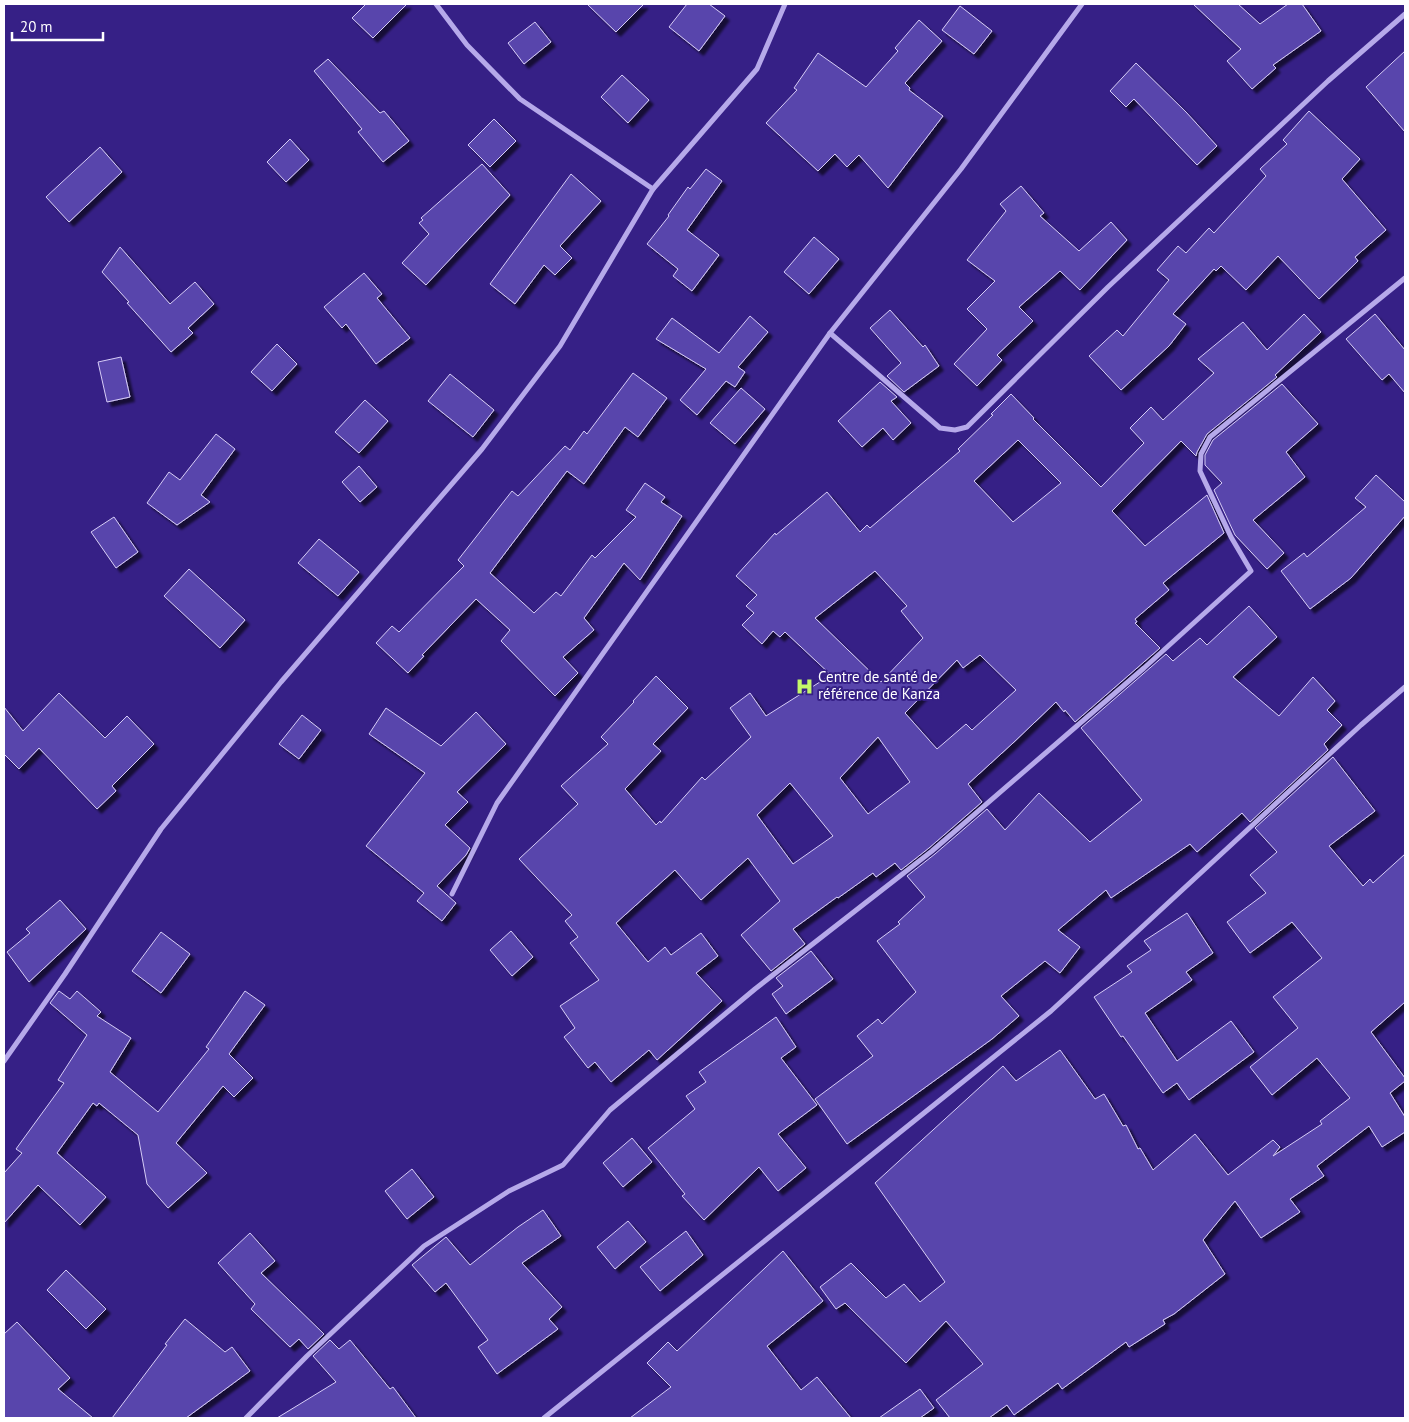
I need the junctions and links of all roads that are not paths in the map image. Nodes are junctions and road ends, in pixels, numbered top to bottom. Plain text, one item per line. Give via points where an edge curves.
1 (436, 4) edge
2 (785, 4) edge
3 (1082, 4) edge
4 (1405, 14) edge
5 (653, 189) junction
6 (1405, 278) edge
7 (830, 333) junction
8 (1405, 687) edge
9 (452, 894) dead end
10 (4, 1061) edge
11 (246, 1418) edge
12 (544, 1418) edge

1 - 5 street via 467,45 520,99
2 - 5 street via 757,69
3 - 7 street via 961,169
4 - 7 street via 1328,81 1108,287 967,428 940,428
5 - 10 street via 560,346 482,449 281,682 161,829 66,974
6 - 11 street via 1210,436 1205,445 1200,471 1251,571 932,851 755,990 610,1110 564,1165 509,1191 424,1246 306,1356
7 - 9 street via 497,803
8 - 12 street via 1051,1011

